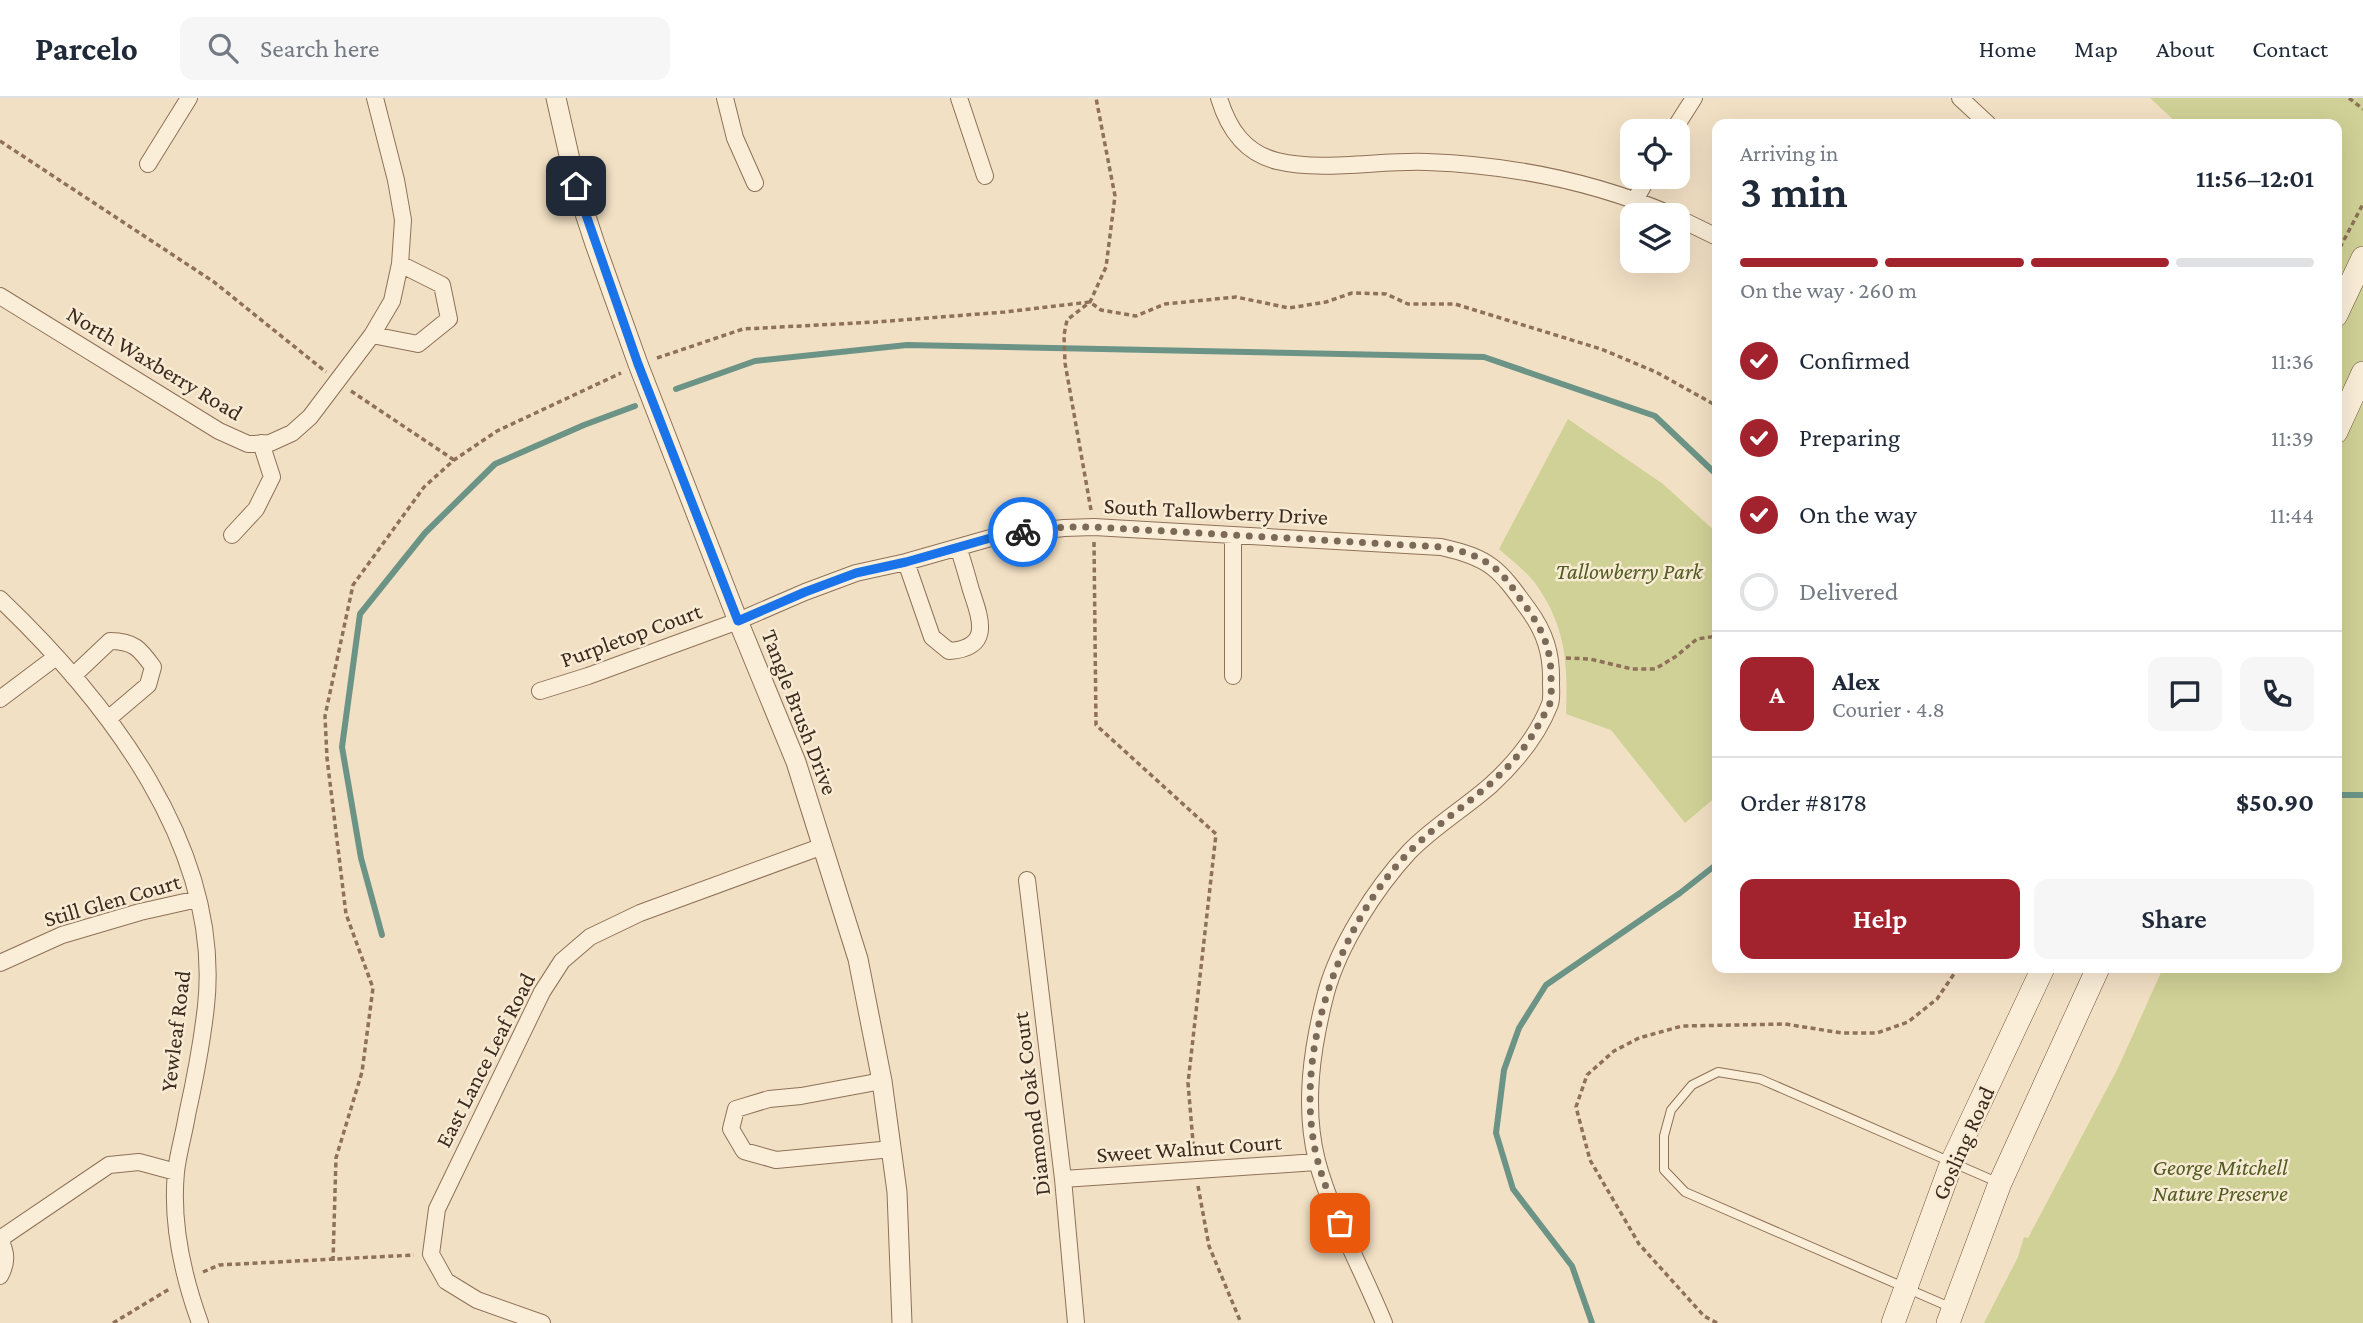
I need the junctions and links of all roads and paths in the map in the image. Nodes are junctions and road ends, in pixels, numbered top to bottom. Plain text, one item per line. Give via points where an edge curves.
1 (189, 98) edge
2 (375, 98) edge
3 (556, 98) edge
4 (725, 98) edge
5 (959, 98) edge
6 (1096, 98) edge
7 (1219, 98) edge
8 (1694, 98) edge
9 (1960, 98) edge
10 (2349, 98) edge
11 (2363, 109) edge
12 (1681, 119) edge
13 (1983, 119) edge
14 (0, 141) edge
15 (148, 164) dead end
16 (985, 176) dead end
17 (755, 183) dead end
18 (1642, 189) edge
19 (1636, 200) junction
20 (1643, 203) edge
21 (2363, 204) edge
22 (1690, 224) edge
23 (1712, 235) edge
24 (2342, 244) edge
25 (2363, 258) edge
26 (400, 264) junction
27 (0, 296) edge
28 (1090, 302) junction
29 (2342, 302) edge
30 (372, 335) junction
31 (638, 364) junction
32 (2363, 373) edge
33 (337, 381) junction
34 (1712, 403) edge
35 (2342, 419) edge
36 (261, 443) junction
37 (454, 460) junction
38 (1094, 527) junction
39 (232, 535) dead end
40 (1233, 535) junction
41 (958, 547) junction
42 (906, 562) junction
43 (0, 599) edge
44 (738, 621) junction
45 (1712, 637) edge
46 (56, 657) junction
47 (1550, 657) junction
48 (73, 676) junction
49 (1233, 676) dead end
50 (540, 691) dead end
51 (0, 699) edge
52 (108, 719) junction
53 (823, 846) junction
54 (1027, 880) dead end
55 (198, 900) junction
56 (0, 963) edge
57 (1955, 973) edge
58 (2041, 973) edge
59 (2096, 973) edge
60 (882, 1081) junction
61 (892, 1149) junction
62 (1317, 1162) junction
63 (1952, 1163) junction
64 (1196, 1171) junction
65 (176, 1172) junction
66 (1063, 1180) junction
67 (2000, 1183) junction
68 (0, 1239) edge
69 (431, 1254) junction
70 (332, 1261) junction
71 (0, 1276) edge
72 (186, 1279) junction
73 (1904, 1287) junction
74 (1950, 1315) edge
75 (113, 1323) edge
76 (200, 1323) edge
77 (542, 1323) edge
78 (902, 1323) edge
79 (1076, 1323) edge
80 (1241, 1323) edge
81 (1384, 1323) edge
82 (1717, 1323) edge
83 (1893, 1323) edge

1 - 15 street
2 - 26 street, North Waxberry Road via 403,220
3 - 31 street, Tangle Brush Drive via 576,186
4 - 17 street via 735,138
5 - 16 street
6 - 28 path via 1115,196 1107,267
7 - 19 street via 1231,130 1247,148 1276,161 1426,162 1503,169
8 - 12 street
9 - 13 street
10 - 11 path
14 - 33 path via 214,282
18 - 19 street
19 - 20 street
21 - 24 path
22 - 23 street
25 - 29 main road
26 - 30 street, North Waxberry Road via 392,301
26 - 30 street via 442,285 449,319 418,344
27 - 36 street, North Waxberry Road via 219,431 248,443
28 - 31 path via 876,322 743,328
28 - 34 path via 1101,310 1136,316 1165,304 1236,297 1289,308 1352,293 1386,294 1408,304 1455,304 1601,349
28 - 38 path via 1067,320 1064,335
30 - 33 street, North Waxberry Road
31 - 37 path via 497,431
31 - 44 street, Tangle Brush Drive
32 - 35 main road
33 - 36 street, North Waxberry Road via 292,433
33 - 37 path
36 - 39 street via 272,477 256,509
37 - 70 path via 424,487 353,585 325,716 346,914 373,988 362,1072 336,1158
38 - 40 street, South Tallowberry Drive
38 - 41 street, South Tallowberry Drive via 1001,535
38 - 64 path via 1096,725 1216,834 1188,1083
40 - 47 street, South Tallowberry Drive via 1465,552 1504,575 1539,624
40 - 49 street
41 - 42 street, South Tallowberry Drive
41 - 42 street via 982,625 975,643 964,650 949,652 932,638
42 - 44 street, South Tallowberry Drive via 856,573
43 - 46 street, Yewleaf Road
44 - 50 street, Purpletop Court
44 - 53 street, Tangle Brush Drive via 796,762
45 - 47 path via 1697,639 1655,669
46 - 48 street, Yewleaf Road
46 - 51 street
47 - 62 street, South Tallowberry Drive via 1551,702 1518,758 1410,851 1381,886 1341,957 1327,990 1310,1084
48 - 52 street, Yewleaf Road
48 - 52 street via 110,641 126,641 141,650 153,667 148,685
52 - 55 street, Yewleaf Road via 172,823
53 - 60 street, Tangle Brush Drive via 858,959
53 - 69 street, East Lance Leaf Road via 640,913 590,937 562,961 531,1011 437,1209
54 - 66 street, Diamond Oak Court
55 - 56 street, Still Glen Court via 62,934
55 - 65 street, Yewleaf Road via 208,971 206,1004
57 - 82 path via 1937,999 1908,1021 1877,1033 1785,1024 1682,1026 1639,1038 1614,1051 1587,1075 1576,1107 1590,1160 1639,1244 1704,1316
58 - 63 main road, Gosling Road
59 - 67 main road
60 - 61 street, Tangle Brush Drive
60 - 61 street via 769,1099 736,1109 731,1129 744,1151 776,1160
61 - 78 street, Tangle Brush Drive
62 - 64 street, Sweet Walnut Court
62 - 81 street, South Tallowberry Drive
63 - 67 lane
63 - 73 main road, Gosling Road
63 - 73 lane via 1760,1079 1718,1072 1692,1085 1671,1110 1664,1136 1664,1170 1685,1192
64 - 66 street, Sweet Walnut Court
64 - 80 path via 1209,1246
65 - 68 street via 139,1163 109,1165
65 - 72 street, Yewleaf Road via 176,1210
66 - 79 street, Diamond Oak Court
67 - 74 main road
68 - 71 street via 6,1258
69 - 70 path
69 - 77 street via 446,1281 477,1300
70 - 72 path via 219,1265
72 - 75 path
72 - 76 street, Yewleaf Road
73 - 74 lane
73 - 83 main road, Gosling Road

